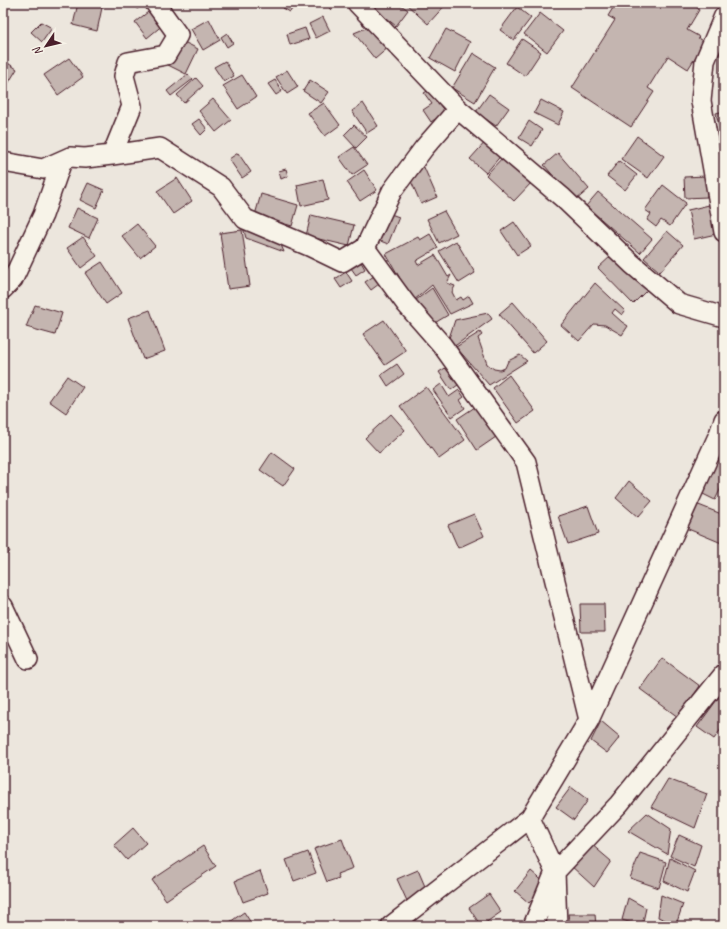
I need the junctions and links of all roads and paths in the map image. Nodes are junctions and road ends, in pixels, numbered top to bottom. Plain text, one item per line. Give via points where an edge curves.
1 (155, 3) edge
2 (357, 3) edge
3 (724, 16) edge
4 (458, 109) junction
5 (112, 155) junction
6 (62, 161) junction
7 (3, 162) edge
8 (724, 232) edge
9 (365, 248) junction
10 (3, 290) edge
11 (724, 317) edge
12 (724, 420) edge
13 (3, 606) edge
14 (28, 659) dead end
15 (724, 674) edge
16 (589, 720) junction
17 (530, 818) junction
18 (555, 872) junction
19 (391, 926) edge
20 (533, 926) edge
21 (557, 926) edge

1 - 5 street via 178,35 166,55 128,62 124,76 132,106
2 - 4 street
3 - 8 street via 705,61 701,101
4 - 9 street via 424,148 392,191
4 - 11 street via 563,198 632,264 679,304
5 - 6 street via 70,157
5 - 9 street via 160,148 221,187 245,219 342,262
6 - 7 street via 43,170
6 - 10 street via 43,215 14,278
9 - 16 street via 406,304 442,344 526,462
12 - 16 street
13 - 14 street
15 - 18 street via 619,804
16 - 17 street
17 - 18 street
17 - 19 street
18 - 20 street
18 - 21 street

